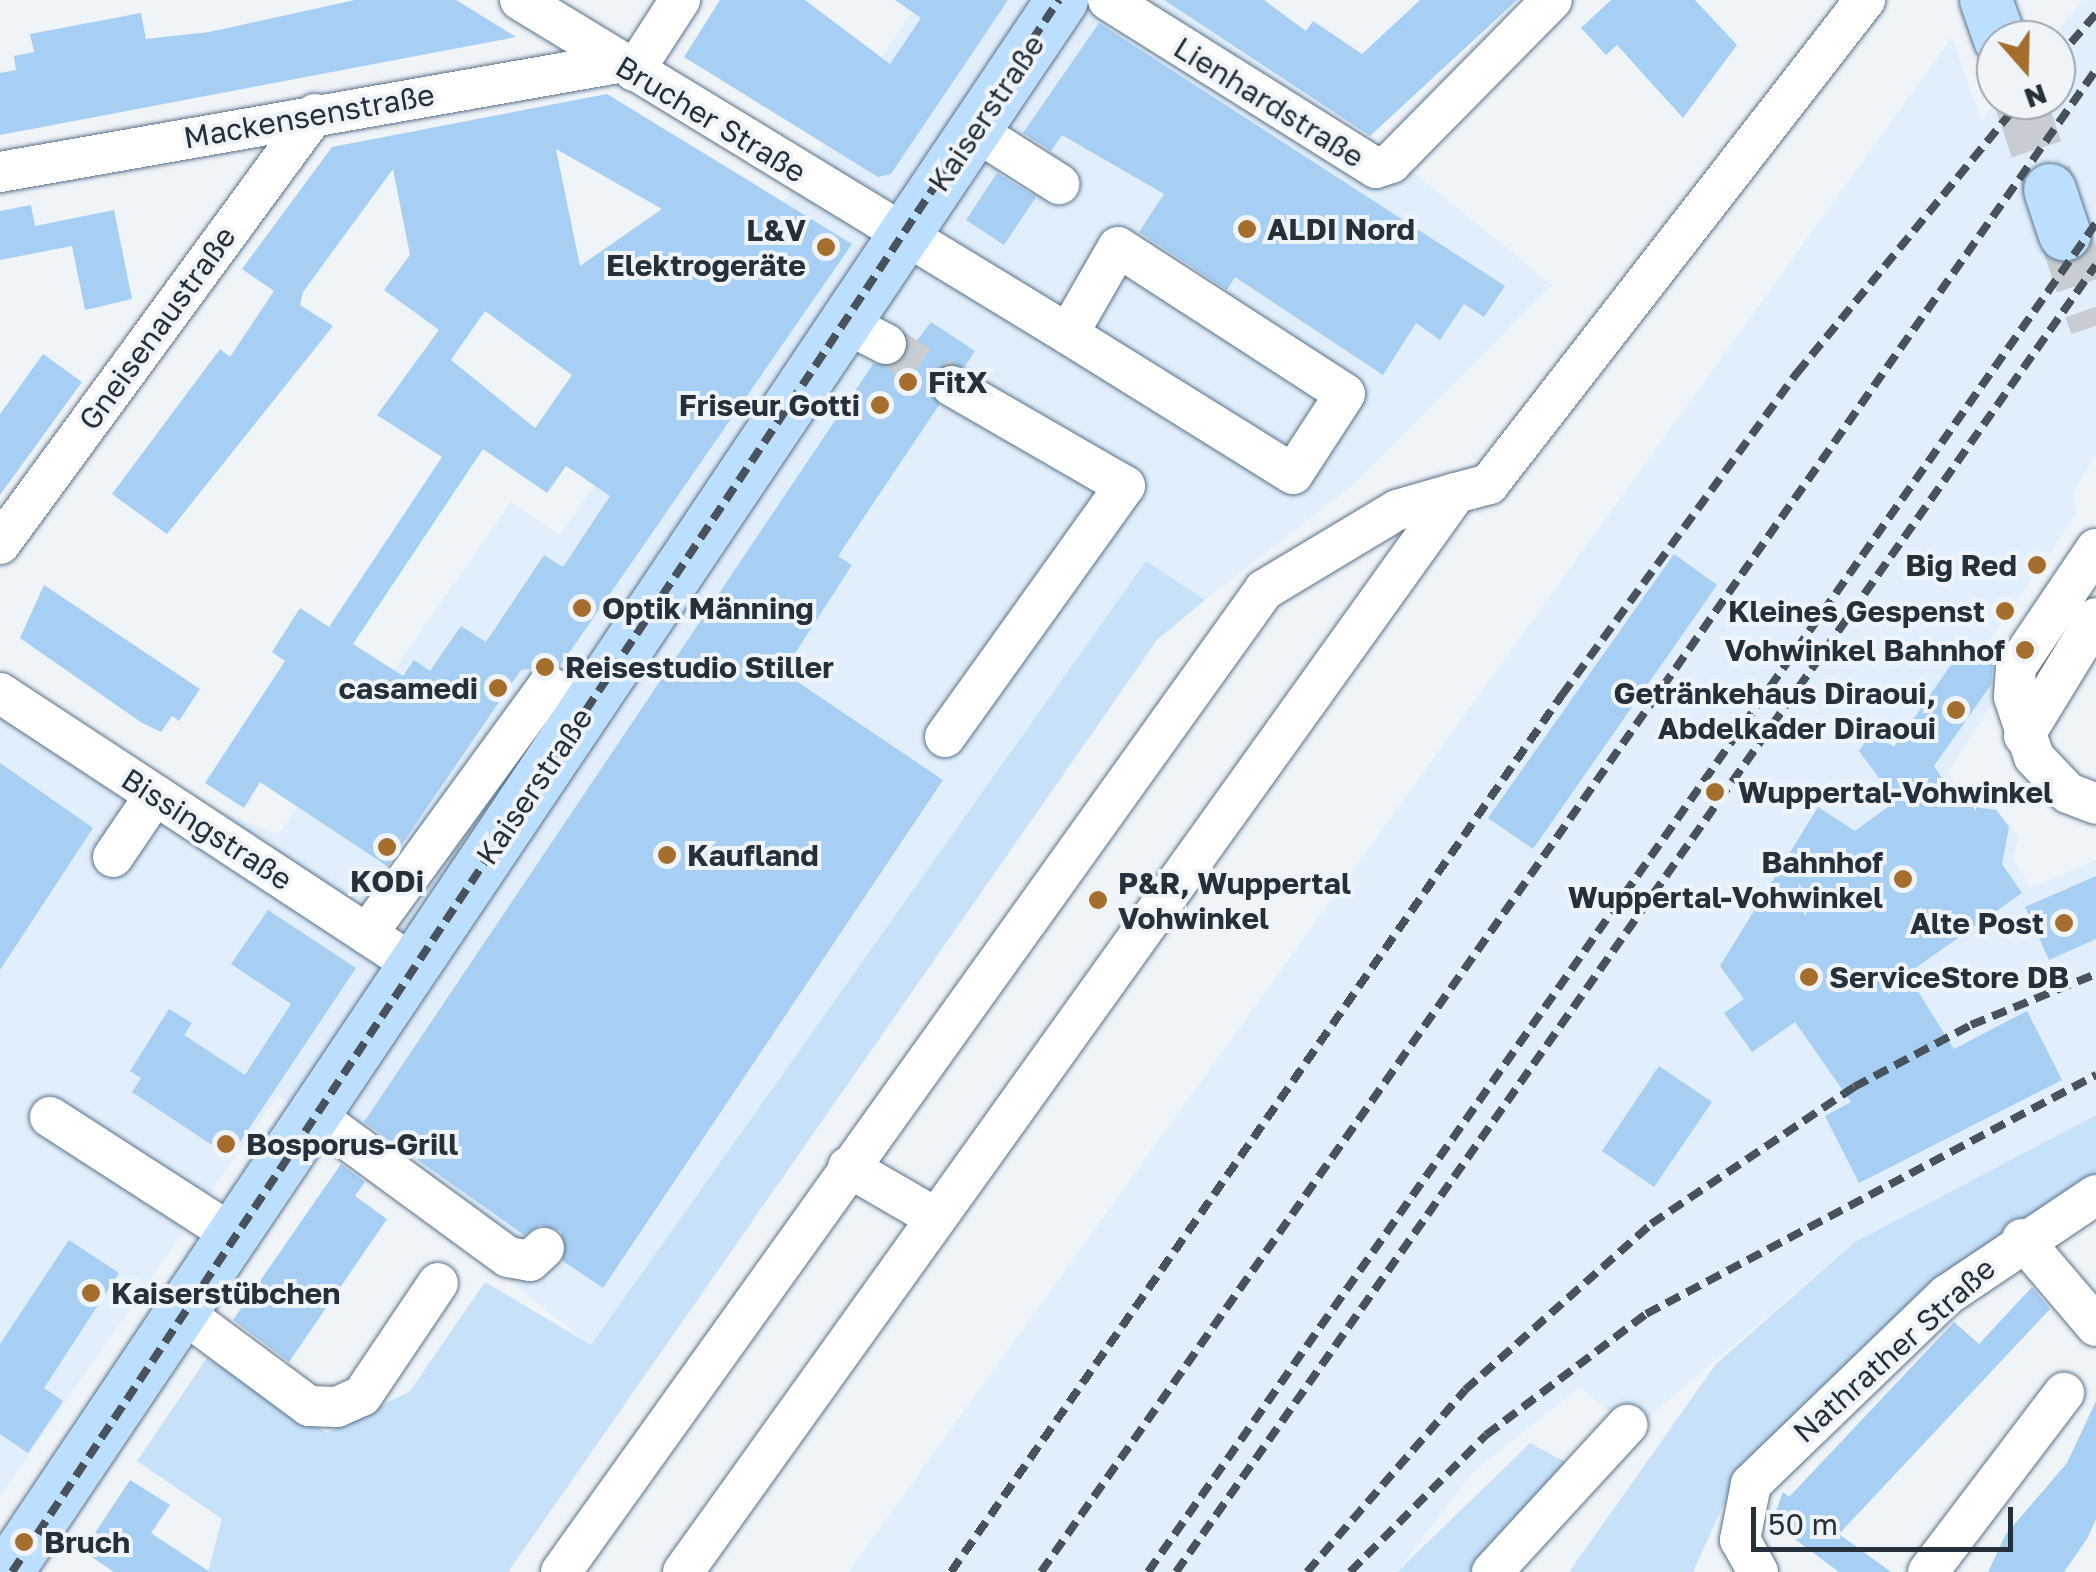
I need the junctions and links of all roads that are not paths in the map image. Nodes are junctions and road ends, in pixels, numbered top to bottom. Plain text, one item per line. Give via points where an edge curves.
1 (520, 0) edge
2 (680, 0) edge
3 (1062, 0) edge
4 (1108, 0) edge
5 (1552, 0) edge
6 (1865, 0) edge
7 (626, 67) junction
8 (314, 114) junction
9 (974, 130) junction
10 (0, 172) edge
11 (1058, 184) dead end
12 (903, 236) junction
13 (1068, 334) junction
14 (952, 386) tunnel mouth
15 (1456, 493) junction
16 (0, 544) edge
17 (2096, 549) edge
18 (2096, 618) edge
19 (0, 693) edge
20 (587, 708) junction
21 (2024, 736) junction
22 (944, 737) dead end
23 (154, 795) junction
24 (2096, 804) edge
25 (113, 857) dead end
26 (367, 934) junction
27 (414, 965) junction
28 (314, 1115) junction
29 (50, 1117) dead end
30 (848, 1167) junction
31 (2096, 1196) edge
32 (936, 1218) junction
33 (233, 1235) junction
34 (2022, 1239) junction
35 (544, 1248) dead end
36 (438, 1284) dead end
37 (182, 1312) junction
38 (2096, 1326) edge
39 (2064, 1393) dead end
40 (1626, 1425) dead end
41 (7, 1572) edge
42 (561, 1572) edge
43 (682, 1572) edge
44 (1492, 1572) edge
45 (1758, 1572) edge
46 (1928, 1572) edge

1 - 7 street, Brucher Straße
2 - 7 street
3 - 9 main road, Kaiserstraße
4 - 5 street, Lienhardstraße via 1376,168 1391,163
6 - 15 street via 1489,484
7 - 8 street, Mackensenstraße
7 - 12 street, Brucher Straße
8 - 10 street, Mackensenstraße
8 - 16 street, Gneisenaustraße
9 - 11 street
9 - 12 main road, Kaiserstraße
12 - 13 street, Brucher Straße
12 - 20 main road, Kaiserstraße via 865,333
13 - 13 street, Brucher Straße via 1118,247 1345,394 1293,474
14 - 22 street via 1125,486
15 - 30 street via 1397,510 1264,590
15 - 32 street
17 - 21 street via 2016,667
18 - 21 street
19 - 23 street, Bissingstraße
20 - 26 street via 548,686
20 - 27 main road, Kaiserstraße
21 - 24 street via 2051,778
23 - 25 street
23 - 26 street, Bissingstraße
26 - 27 street, Bissingstraße
27 - 28 main road, Kaiserstraße
28 - 33 main road, Kaiserstraße
28 - 35 street via 508,1257 530,1261
29 - 33 street
30 - 32 street
30 - 42 street
31 - 34 street, Nathrather Straße
32 - 43 street
33 - 37 main road, Kaiserstraße
34 - 38 street, Nathrather Straße
34 - 45 street, Nathrather Straße via 1816,1412 1751,1484 1740,1540
36 - 37 street via 362,1396 309,1406
37 - 41 main road, Kaiserstraße
39 - 46 street
40 - 44 street

